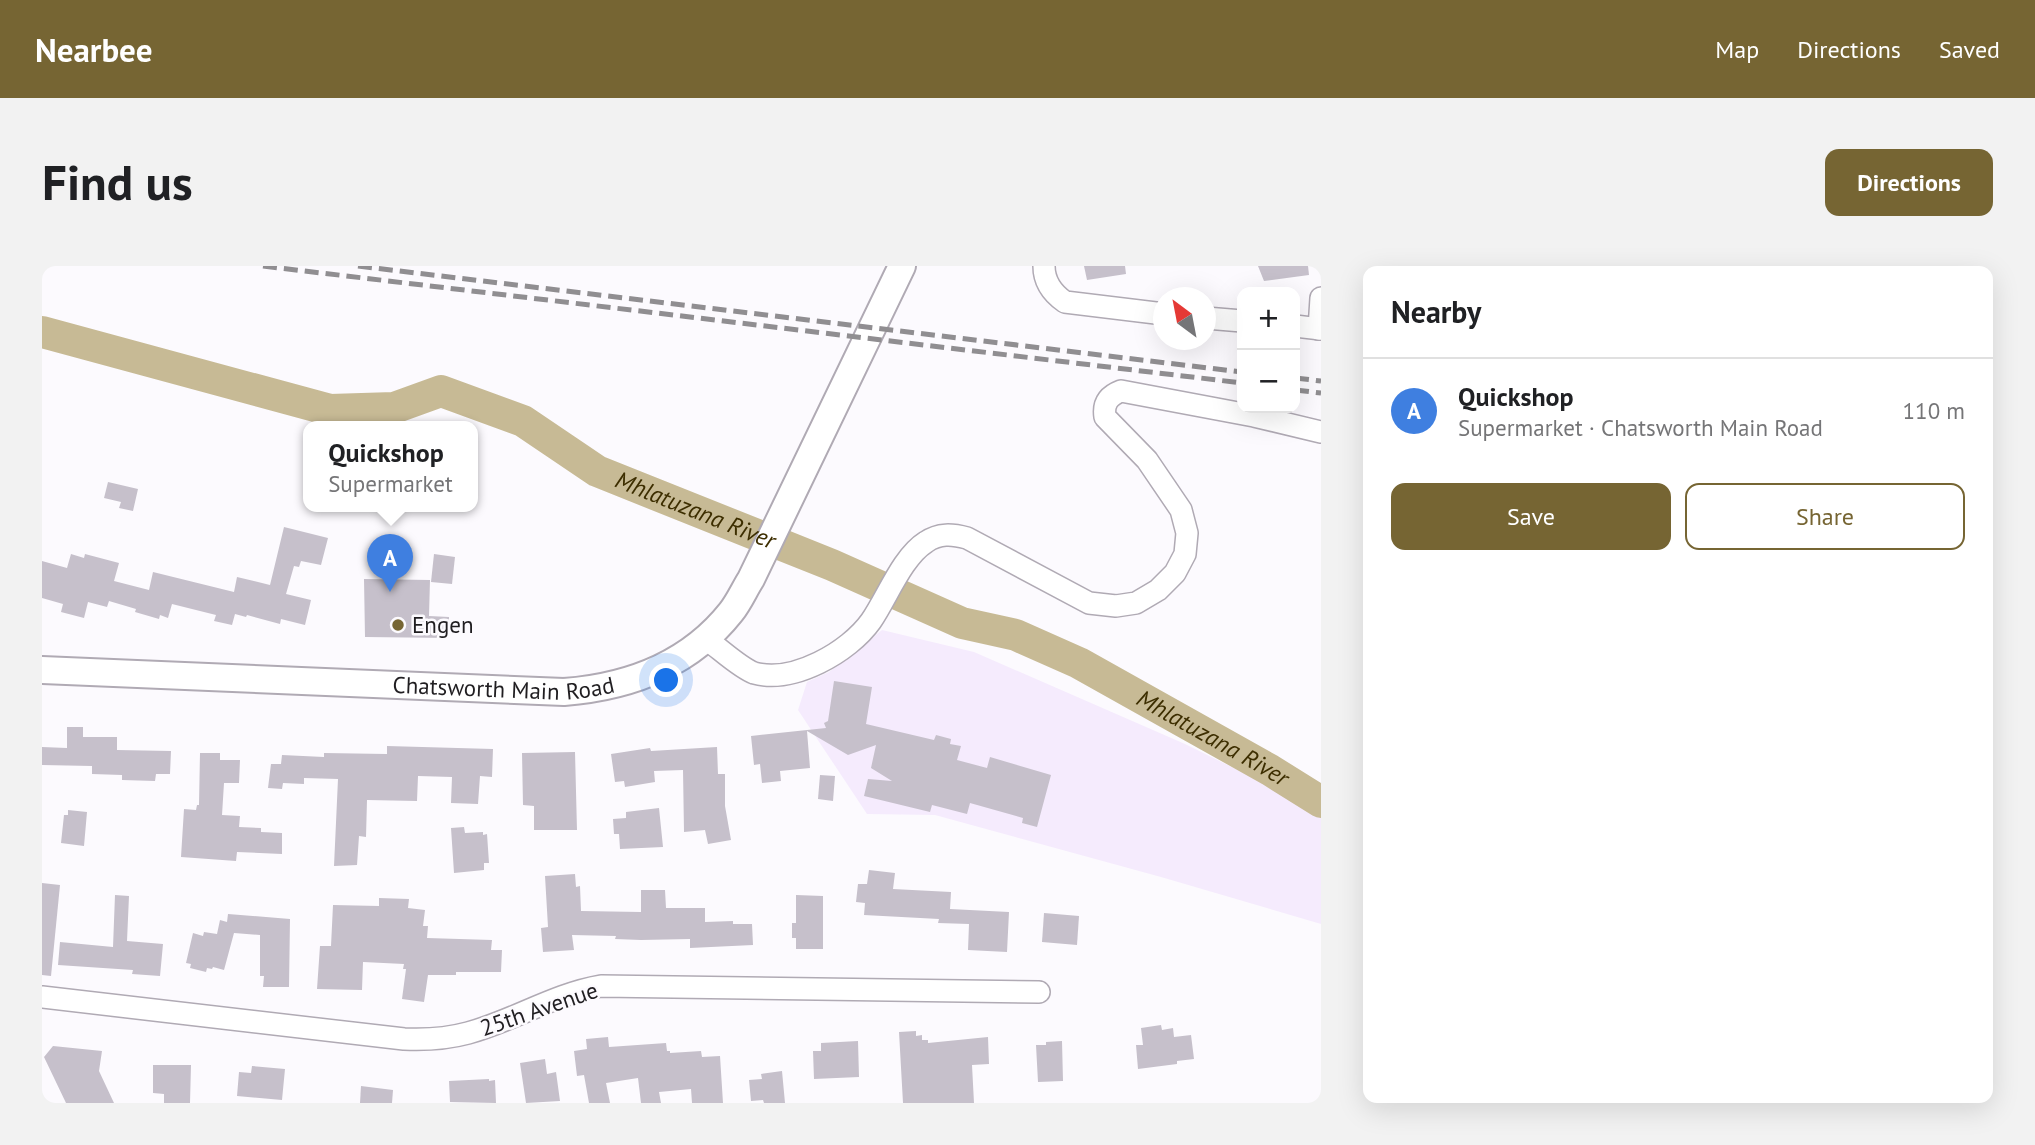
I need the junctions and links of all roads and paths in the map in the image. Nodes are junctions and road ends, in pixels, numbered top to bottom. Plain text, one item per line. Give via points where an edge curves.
1 (902, 266) edge
2 (1044, 266) edge
3 (1321, 298) edge
4 (1153, 313) edge
5 (1216, 319) edge
6 (1237, 321) edge
7 (1300, 327) edge
8 (1320, 329) edge
9 (1321, 432) edge
10 (706, 639) junction
11 (42, 670) edge
12 (1039, 992) dead end
13 (42, 997) edge

1 - 10 street, Chatsworth Main Road via 751,579 732,611
2 - 4 street via 1049,285 1065,302
3 - 8 street
5 - 6 street
7 - 8 street
9 - 10 street via 1121,391 1112,394 1106,401 1105,417 1147,460 1181,510 1187,533 1185,554 1175,573 1136,603 1089,603 952,534 925,542 870,622 820,663 773,676 752,672
10 - 11 street, Chatsworth Main Road via 649,675 595,690 564,692
12 - 13 street, 25th Avenue via 601,986 471,1032 428,1040

